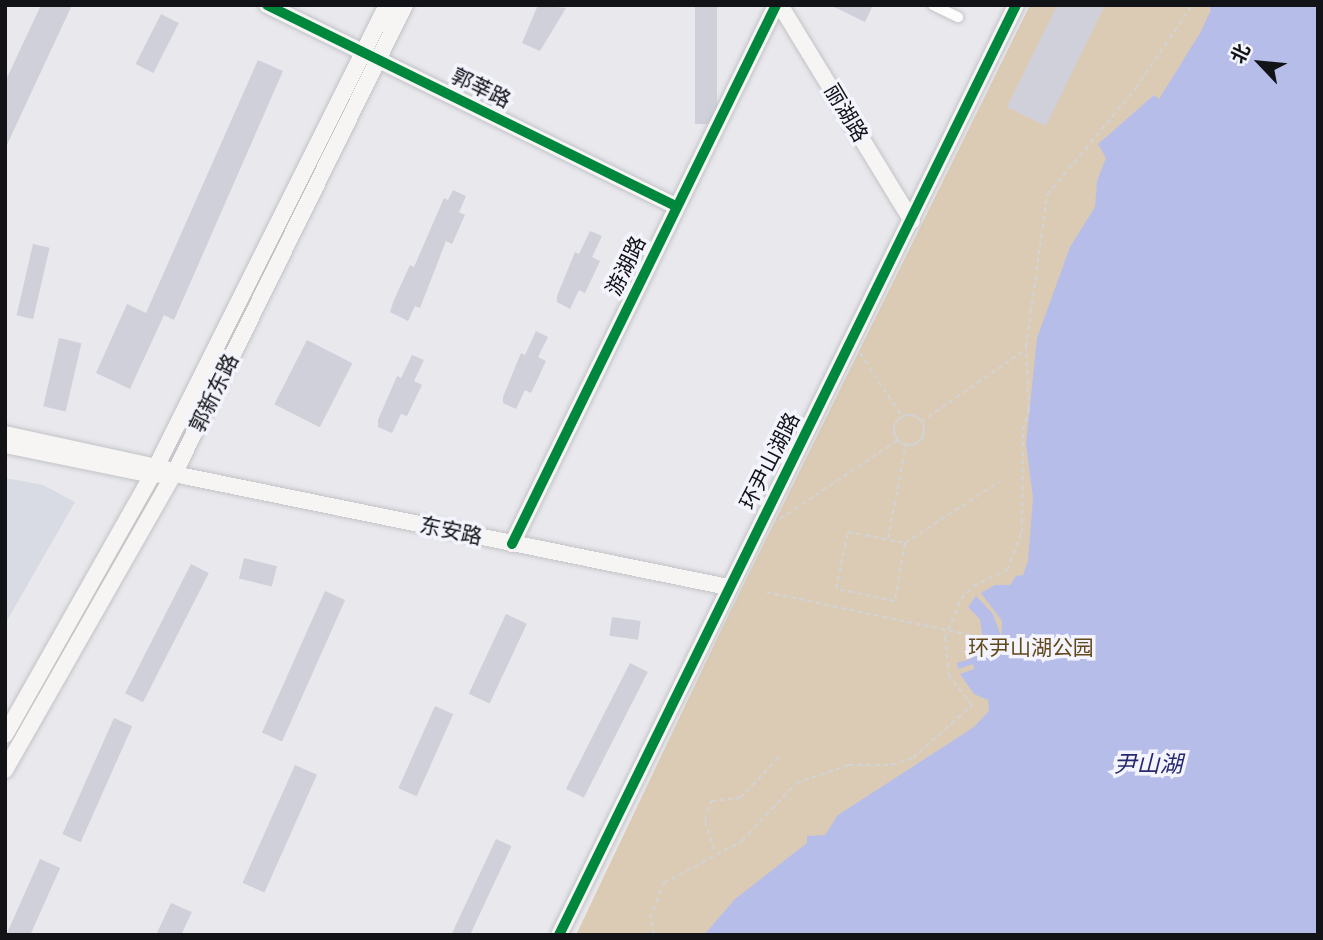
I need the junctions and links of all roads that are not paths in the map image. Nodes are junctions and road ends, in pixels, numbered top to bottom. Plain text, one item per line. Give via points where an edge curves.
1 (267, 5) edge
2 (387, 5) edge
3 (405, 5) edge
4 (778, 5) edge
5 (933, 5) edge
6 (1016, 5) edge
7 (958, 17) dead end
8 (371, 55) junction
9 (676, 206) junction
10 (912, 221) junction
11 (5, 434) edge
12 (5, 445) edge
13 (155, 470) junction
14 (174, 474) junction
15 (512, 544) junction
16 (728, 587) junction
17 (5, 735) edge
18 (5, 770) edge
19 (559, 935) edge

1 - 8 street, 郭莘路
2 - 8 street, 郭新东路
3 - 8 street, 郭新东路
4 - 9 street, 游湖路
4 - 10 street, 丽湖路
5 - 7 street
6 - 10 street, 环尹山湖路
8 - 9 street, 郭莘路
8 - 13 street, 郭新东路
8 - 14 street, 郭新东路
9 - 15 street, 游湖路
10 - 16 street, 环尹山湖路
11 - 13 street, 东安路
12 - 13 street, 东安路
13 - 14 street, 东安路
13 - 17 street, 郭新东路
14 - 15 street, 东安路
14 - 18 street, 郭新东路
15 - 16 street, 东安路
16 - 19 street, 环尹山湖路

